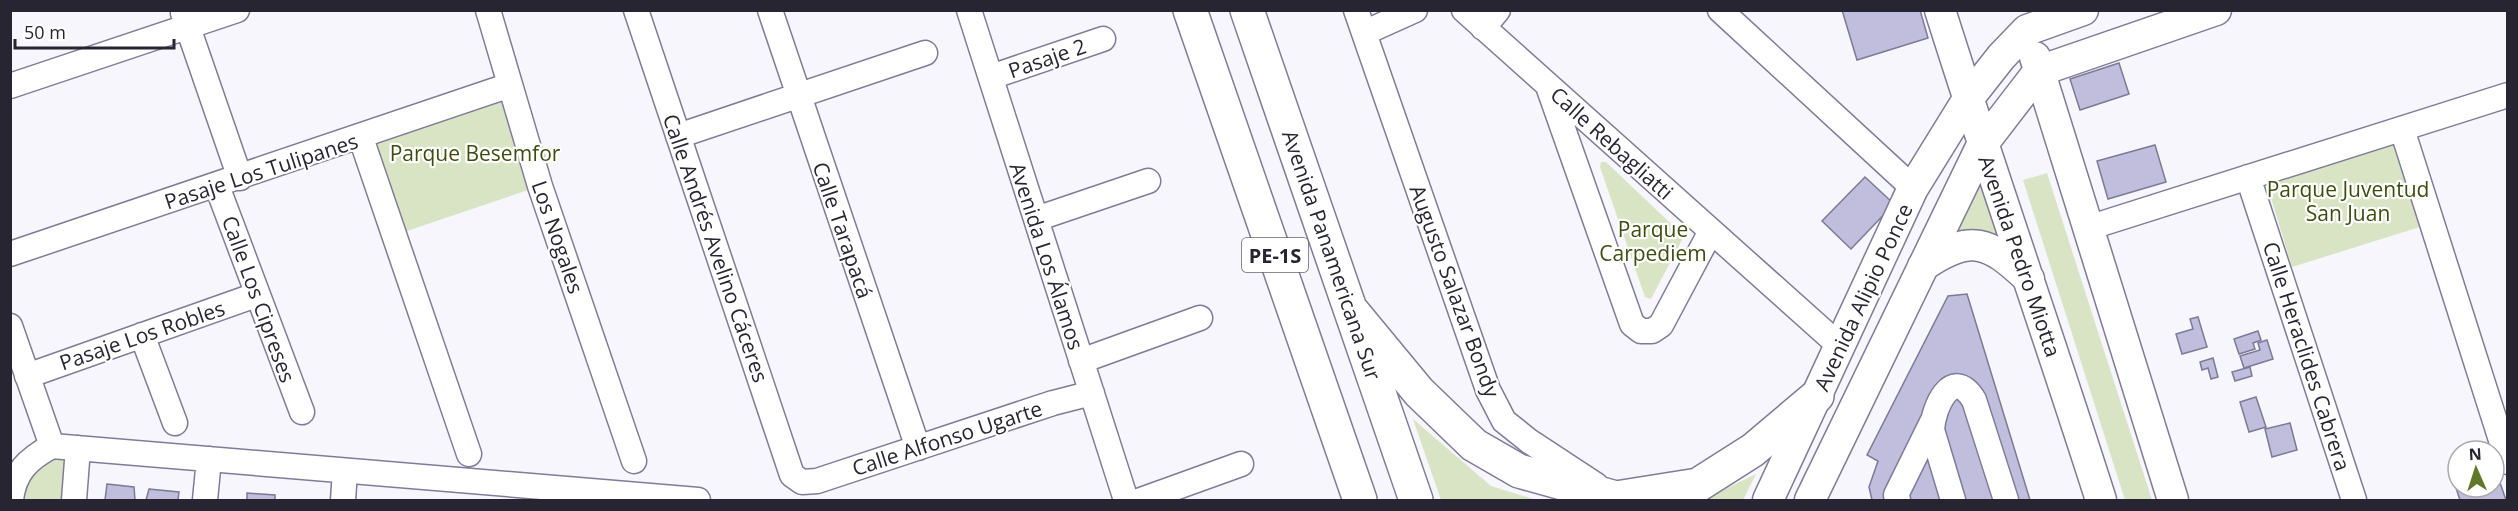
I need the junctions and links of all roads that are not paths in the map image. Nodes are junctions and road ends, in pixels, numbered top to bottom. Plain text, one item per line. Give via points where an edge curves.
1 (237, 10) edge
2 (488, 10) edge
3 (636, 10) edge
4 (770, 10) edge
5 (969, 10) edge
6 (1190, 10) edge
7 (1247, 10) edge
8 (1415, 10) edge
9 (1464, 10) edge
10 (1720, 10) edge
11 (1940, 10) edge
12 (2083, 10) edge
13 (2216, 10) edge
14 (185, 18) edge
15 (1491, 19) edge
16 (2024, 20) edge
17 (1360, 22) edge
18 (1103, 39) dead end
19 (925, 53) dead end
20 (2039, 71) junction
21 (991, 77) junction
22 (510, 85) junction
23 (10, 86) edge
24 (1549, 87) junction
25 (797, 95) junction
26 (2508, 95) edge
27 (1968, 99) junction
28 (2402, 129) junction
29 (678, 136) junction
30 (361, 138) junction
31 (1982, 145) junction
32 (2248, 177) junction
33 (1148, 181) dead end
34 (228, 182) junction
35 (1913, 188) junction
36 (1036, 219) junction
37 (2088, 228) junction
38 (1711, 231) junction
39 (10, 255) edge
40 (1923, 266) junction
41 (2031, 280) junction
42 (256, 295) junction
43 (1352, 311) junction
44 (1200, 318) dead end
45 (10, 326) edge
46 (142, 335) junction
47 (1841, 348) junction
48 (1081, 361) junction
49 (27, 376) junction
50 (1092, 393) junction
51 (1817, 396) junction
52 (302, 412) dead end
53 (1932, 422) junction
54 (175, 423) dead end
55 (1840, 441) junction
56 (52, 446) junction
57 (78, 448) junction
58 (918, 448) junction
59 (470, 454) dead end
60 (209, 459) junction
61 (634, 461) dead end
62 (2508, 462) edge
63 (1242, 464) dead end
64 (345, 471) junction
65 (802, 482) joint
66 (483, 491) edge
67 (615, 497) edge
68 (1616, 498) junction
69 (11, 501) edge
70 (74, 501) edge
71 (205, 501) edge
72 (343, 501) edge
73 (698, 501) edge
74 (1126, 501) edge
75 (1141, 501) edge
76 (1360, 501) edge
77 (1416, 501) edge
78 (1768, 501) edge
79 (1810, 501) edge
80 (1825, 501) edge
81 (1898, 501) edge
82 (1953, 501) edge
83 (2006, 501) edge
84 (2101, 501) edge
85 (2173, 501) edge
86 (2354, 501) edge

1 - 14 street
2 - 22 street, Los Nogales
3 - 29 street, Calle Andrés Avelino Cáceres
4 - 25 street, Calle Tarapacá
5 - 21 street, Avenida Los Álamos
6 - 76 highway, PE-1S
7 - 43 highway, Avenida Panamericana Sur / PE-1S
8 - 17 street, Augusto Salazar Bondy
9 - 15 street, Calle Rebagliatti
10 - 35 street
11 - 27 main road, Avenida Pedro Miotta
12 - 16 main road
13 - 20 main road
14 - 23 street
14 - 34 street, Calle Los Cipreses
15 - 24 street, Calle Rebagliatti
16 - 20 main road
16 - 27 main road, Avenida Alipio Ponce
17 - 68 street, Augusto Salazar Bondy via 1488,390 1504,421
18 - 21 street, Pasaje 2
19 - 25 street
20 - 31 main road, Avenida Alipio Ponce
20 - 37 main road
21 - 36 street, Avenida Los Álamos
22 - 30 street, Pasaje Los Tulipanes
22 - 61 street, Los Nogales via 540,186
24 - 38 street, Calle Rebagliatti
24 - 38 street via 1636,328 1652,331 1661,325
25 - 29 street
25 - 58 street, Calle Tarapacá
26 - 28 street
27 - 31 main road, Avenida Pedro Miotta
27 - 35 main road, Avenida Alipio Ponce
28 - 32 street
28 - 62 street
29 - 65 street, Calle Andrés Avelino Cáceres via 792,475
30 - 34 street, Pasaje Los Tulipanes
30 - 59 street
31 - 40 main road, Avenida Alipio Ponce
31 - 41 main road, Avenida Pedro Miotta
32 - 37 street
32 - 86 street, Calle Heraclides Cabrera
33 - 36 street
34 - 39 street, Pasaje Los Tulipanes
34 - 42 street, Calle Los Cipreses
35 - 47 main road, Avenida Alipio Ponce
36 - 48 street, Avenida Los Álamos
37 - 85 main road
38 - 47 street, Calle Rebagliatti
40 - 41 main road via 1943,253 1966,246 1989,247
40 - 55 main road, Avenida Alipio Ponce
41 - 84 main road, Avenida Pedro Miotta
42 - 46 street, Pasaje Los Robles
42 - 52 street, Calle Los Cipreses
43 - 68 highway via 1419,392 1474,445 1518,471
43 - 77 highway, Avenida Panamericana Sur / PE-1S
44 - 48 street
45 - 49 street
46 - 49 street, Pasaje Los Robles
46 - 54 street
47 - 51 main road, Avenida Alipio Ponce
48 - 50 street, Avenida Los Álamos
49 - 56 street
50 - 58 street, Calle Alfonso Ugarte
50 - 74 street, Avenida Los Álamos
51 - 68 highway via 1753,450 1698,485
51 - 78 main road, Avenida Alipio Ponce
53 - 81 street via 1896,495
53 - 82 street
53 - 83 street via 1937,404 1950,388 1960,387 1971,393
55 - 79 main road, Avenida Alipio Ponce
55 - 80 main road
56 - 57 street
56 - 69 street via 30,458 18,475
57 - 60 street
57 - 70 street
58 - 65 street, Calle Alfonso Ugarte via 817,481
60 - 64 street
60 - 71 street
63 - 75 street
64 - 66 street
64 - 72 street
66 - 67 street
67 - 73 street

